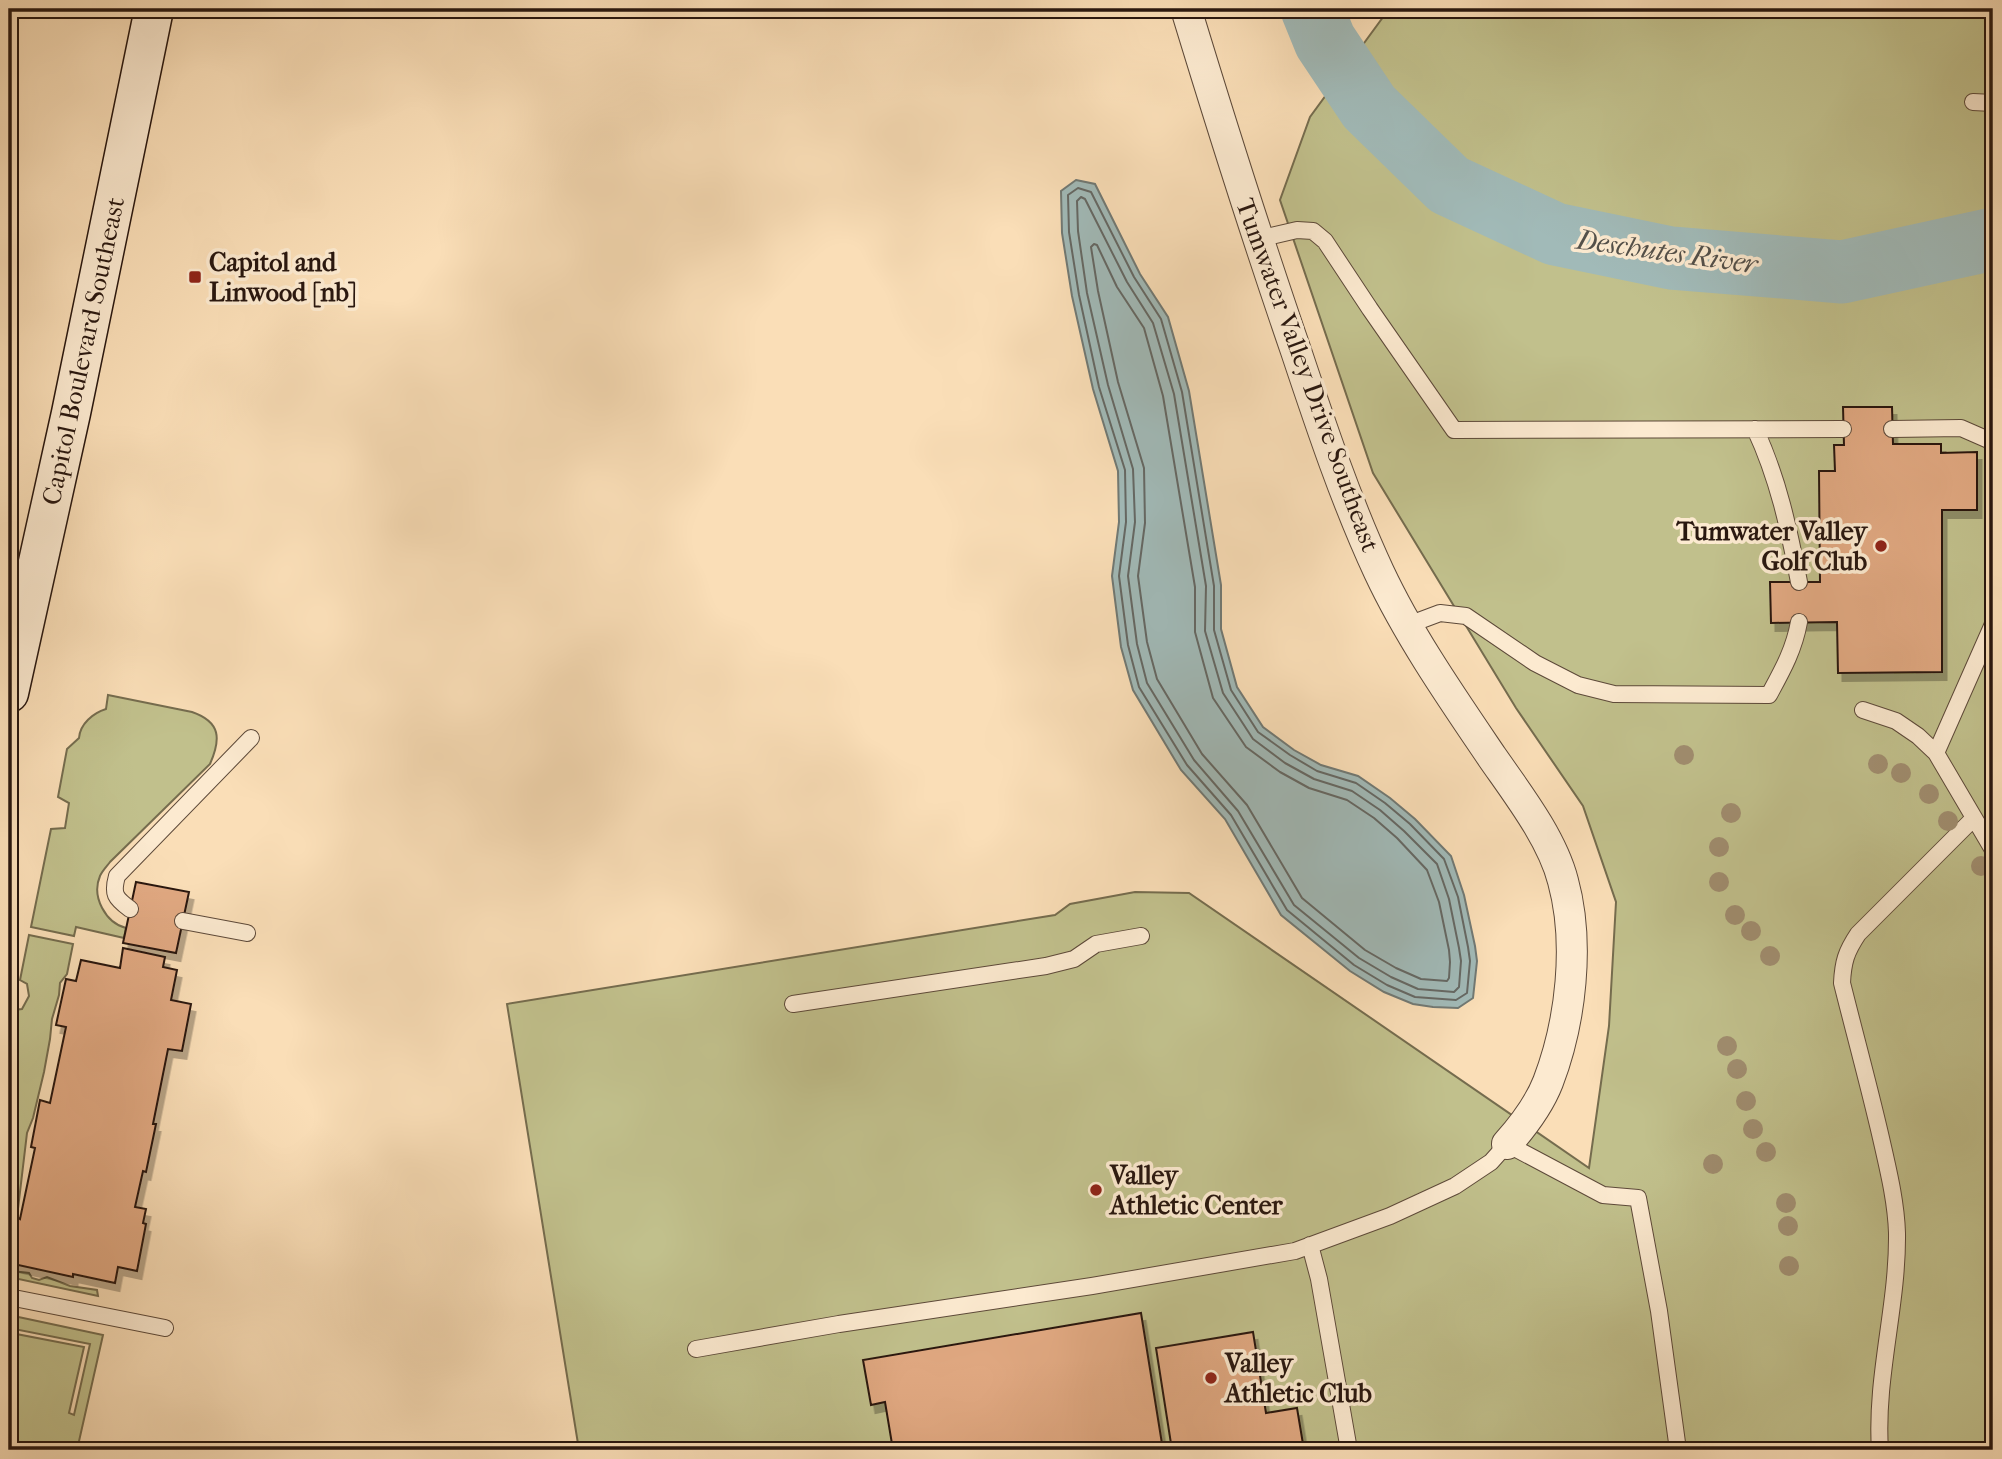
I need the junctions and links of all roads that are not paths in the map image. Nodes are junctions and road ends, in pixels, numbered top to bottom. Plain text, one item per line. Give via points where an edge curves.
1 (154, 9) edge
2 (1186, 9) edge
3 (1973, 102) dead end
4 (1993, 103) edge
5 (1258, 239) junction
6 (1755, 429) junction
7 (1843, 429) dead end
8 (1892, 429) dead end
9 (1993, 442) edge
10 (1799, 582) dead end
11 (1799, 622) dead end
12 (1993, 624) edge
13 (1408, 625) junction
14 (13, 647) edge
15 (9, 693) edge
16 (1863, 710) dead end
17 (251, 738) dead end
18 (1936, 753) junction
19 (1974, 818) junction
20 (1993, 850) edge
21 (130, 909) dead end
22 (183, 921) dead end
23 (247, 933) dead end
24 (1141, 936) dead end
25 (793, 1004) dead end
26 (1507, 1144) junction
27 (1310, 1245) junction
28 (9, 1297) edge
29 (165, 1328) dead end
30 (696, 1349) dead end
31 (1349, 1450) edge
32 (1678, 1450) edge
33 (1880, 1450) edge

1 - 14 main road, Capitol Boulevard Southeast via 71,413
2 - 5 street, Tumwater Valley Drive Southeast
3 - 4 lane
5 - 6 lane via 1297,230 1313,231 1325,241 1454,430
5 - 13 street, Tumwater Valley Drive Southeast via 1348,499
6 - 7 lane
6 - 10 lane via 1791,536
8 - 9 lane via 1961,428
11 - 13 lane via 1789,659 1769,695 1614,694 1578,685 1535,663 1466,616 1440,612
12 - 18 lane
13 - 26 street, Tumwater Valley Drive Southeast via 1538,826 1562,878 1569,911 1571,976 1562,1037 1547,1084 1525,1124
14 - 15 main road, Capitol Boulevard Southeast
16 - 18 lane via 1896,721
17 - 21 lane via 117,876 114,890
18 - 19 lane
19 - 20 lane
19 - 33 lane via 1858,934 1843,965 1842,984 1896,1215
22 - 23 lane
24 - 25 lane via 1096,944 1074,960 1046,966
26 - 27 lane via 1491,1162 1455,1186
26 - 32 lane via 1603,1195 1638,1198
27 - 30 lane via 1092,1286
27 - 31 lane
28 - 29 lane

